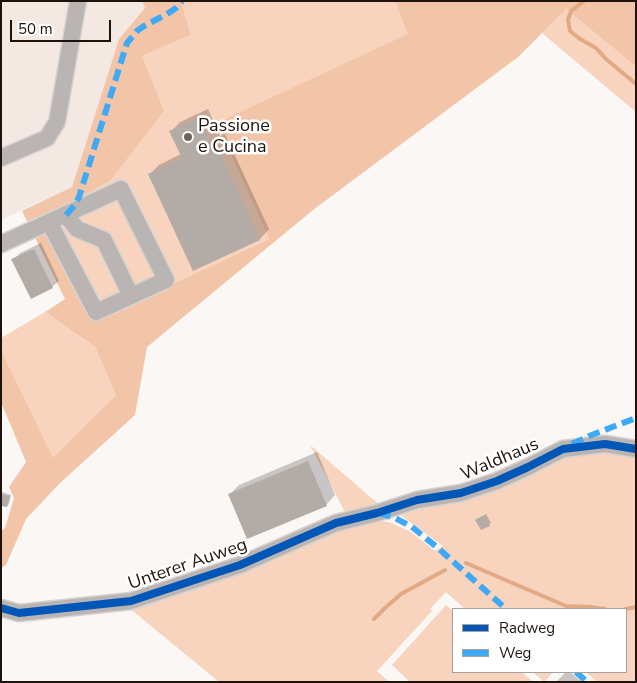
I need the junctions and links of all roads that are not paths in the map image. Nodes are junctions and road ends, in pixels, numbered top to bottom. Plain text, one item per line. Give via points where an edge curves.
1 (78, 1) edge
2 (1, 158) edge
3 (66, 215) junction
4 (43, 225) junction
5 (1, 244) edge
6 (131, 296) junction
7 (636, 449) edge
8 (377, 513) joint
9 (1, 608) edge

1 - 2 street via 57,122 47,138
3 - 4 street
3 - 6 street via 77,229 104,240
3 - 6 street via 121,189 166,280
4 - 5 street
4 - 6 street via 96,312
7 - 8 street, Waldhaus via 605,444 563,449 497,481
8 - 9 street, Unterer Auweg via 336,523 240,565 131,601 19,613

